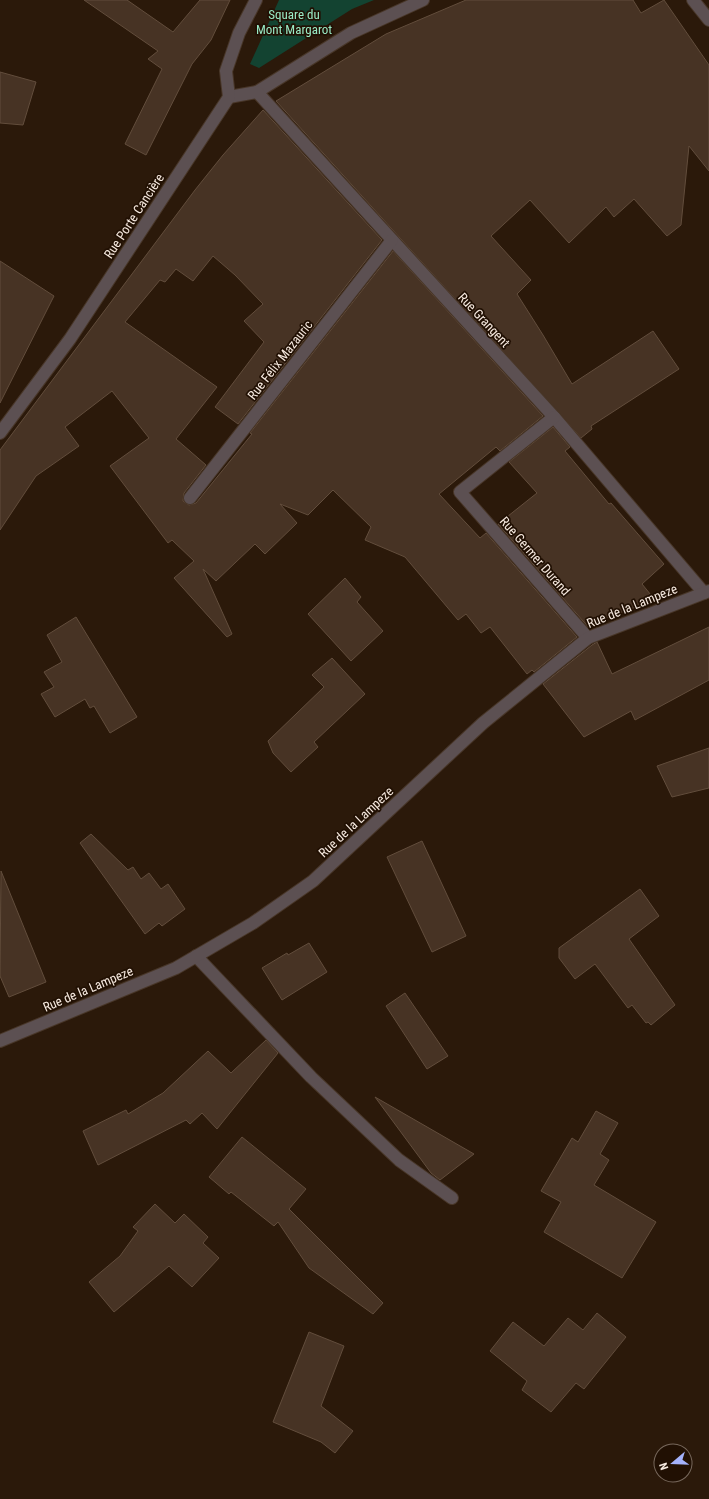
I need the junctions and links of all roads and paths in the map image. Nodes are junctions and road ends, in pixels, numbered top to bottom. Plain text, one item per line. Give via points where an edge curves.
1 (256, 0) edge
2 (423, 0) edge
3 (693, 0) edge
4 (709, 20) edge
5 (257, 92) junction
6 (230, 97) junction
7 (392, 240) junction
8 (554, 417) junction
9 (0, 433) edge
10 (190, 498) dead end
11 (706, 592) edge
12 (588, 638) junction
13 (196, 956) junction
14 (0, 1041) edge
15 (452, 1198) dead end

1 - 6 street via 239,33 226,71
2 - 5 street via 351,33
3 - 4 street
5 - 6 street
5 - 7 street, Rue Grangent
6 - 9 street, Rue Porte Cancière via 70,339
7 - 8 street, Rue Grangent
7 - 10 street, Rue Félix Mazauric
8 - 11 street, Rue Grangent
8 - 12 street, Rue Germer Durand via 460,492
11 - 12 street, Rue de la Lampeze
12 - 13 street, Rue de la Lampeze via 483,723 313,882 253,924
13 - 14 street, Rue de la Lampeze via 176,968
13 - 15 street via 310,1077 399,1160

